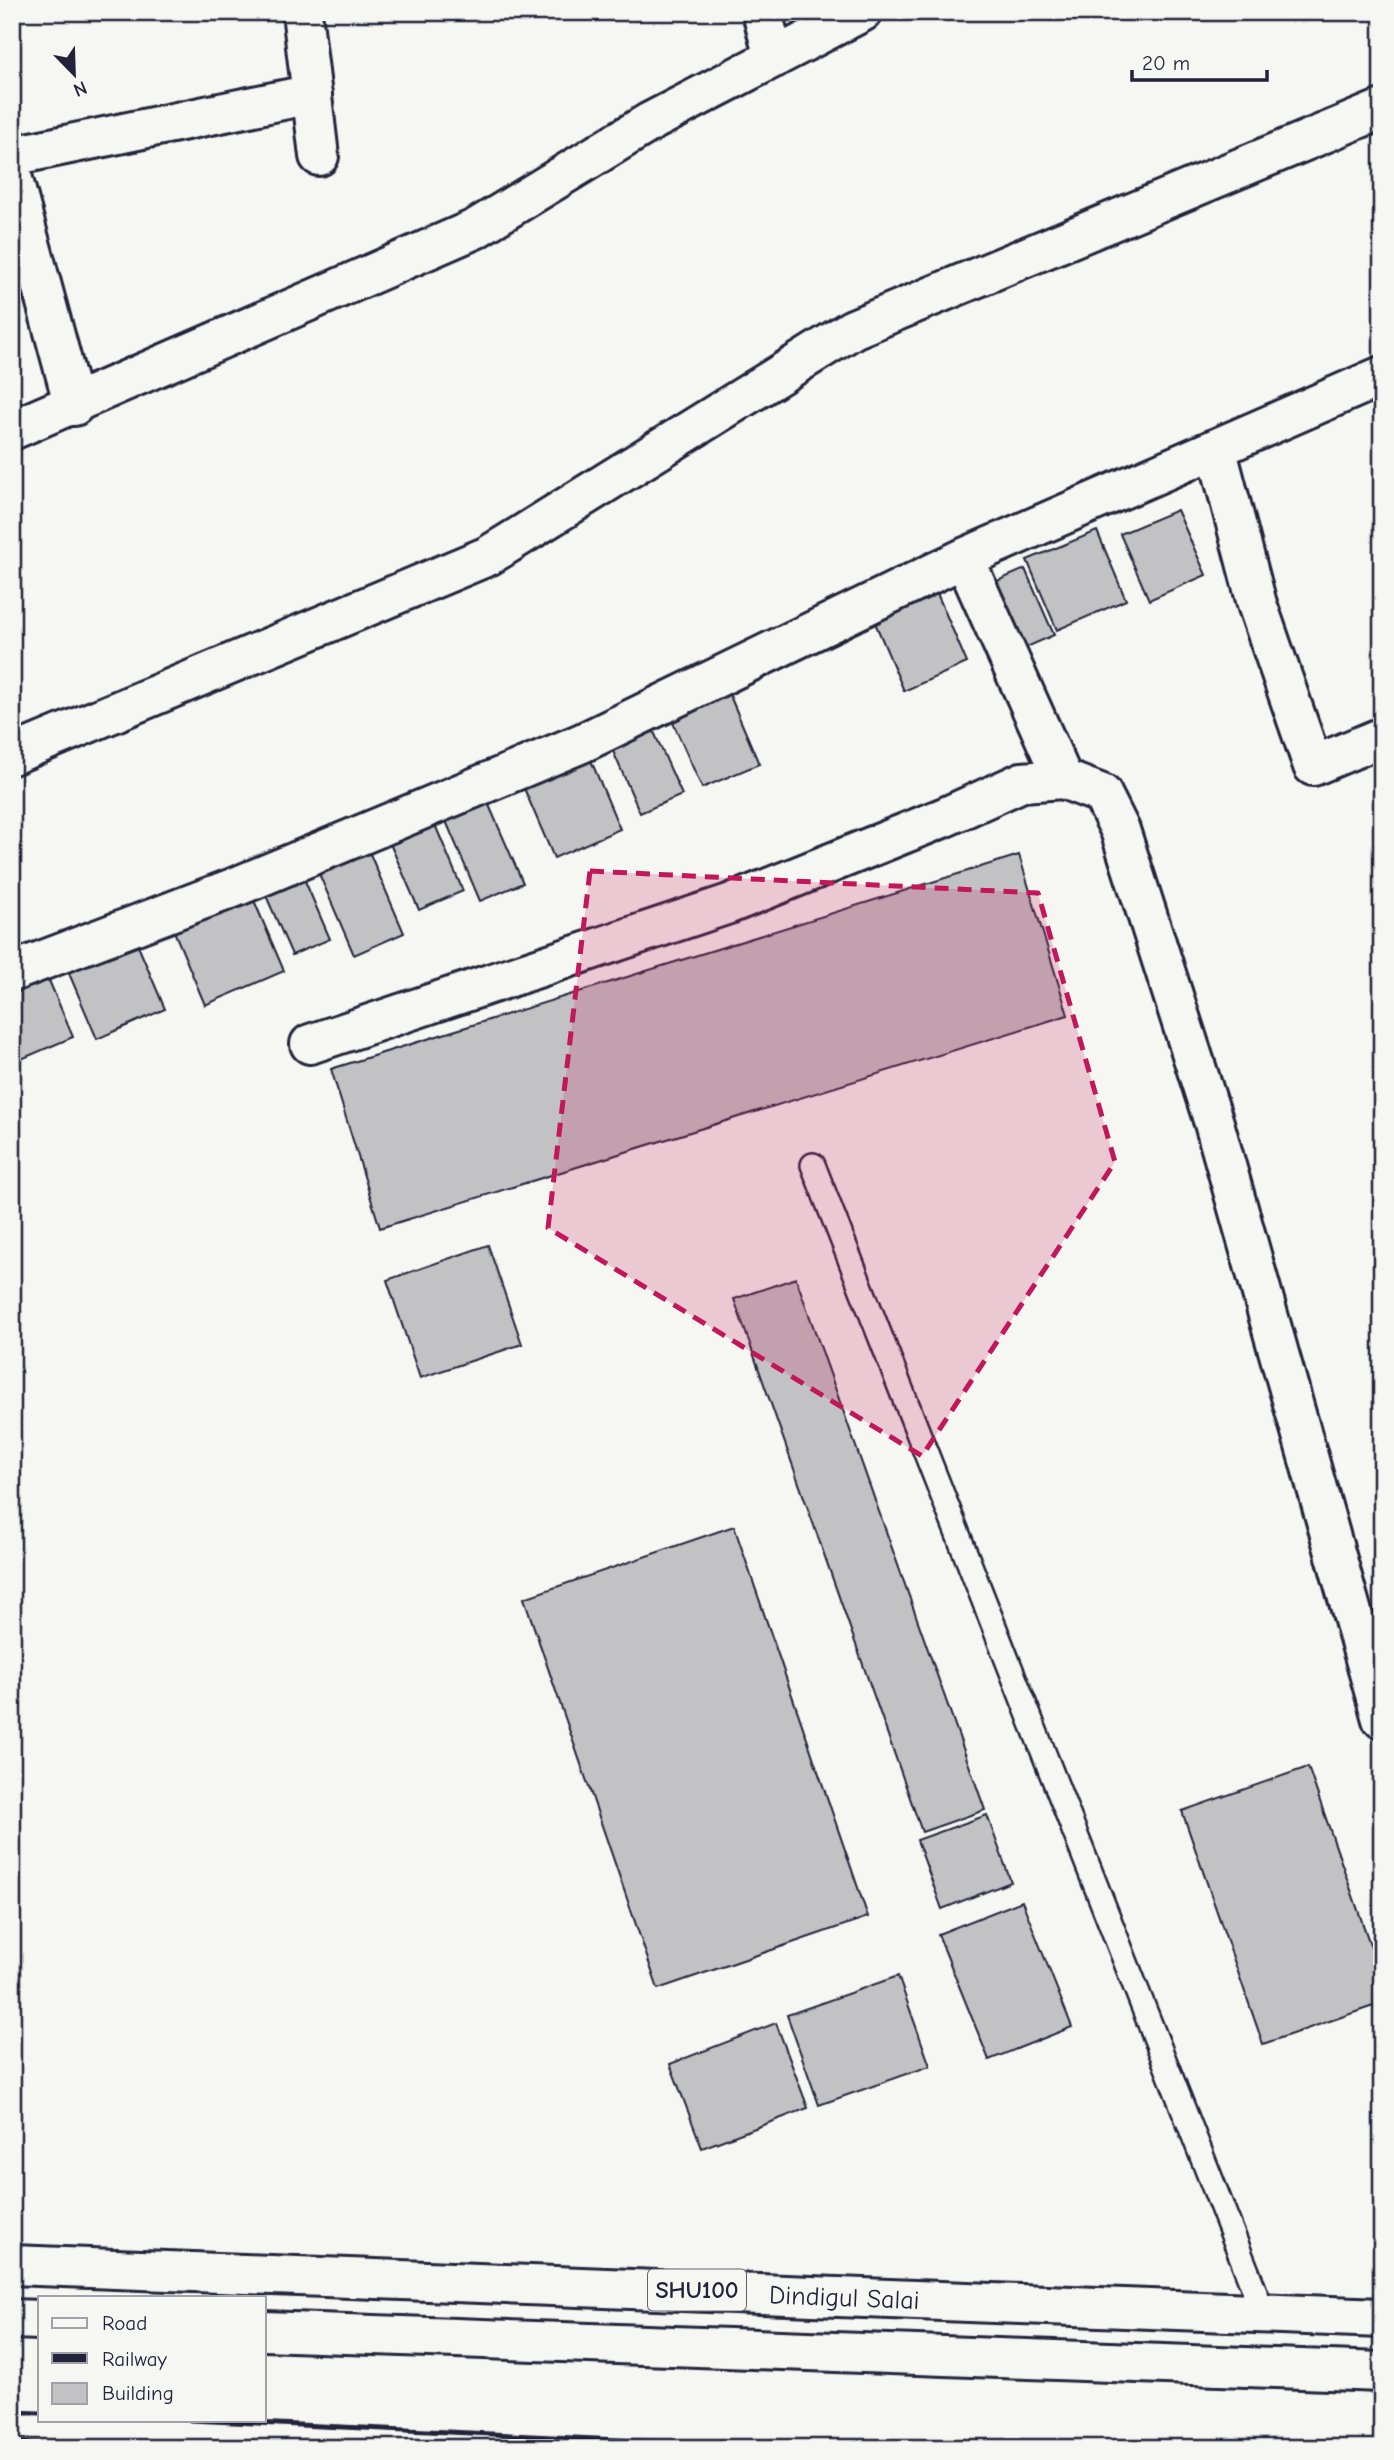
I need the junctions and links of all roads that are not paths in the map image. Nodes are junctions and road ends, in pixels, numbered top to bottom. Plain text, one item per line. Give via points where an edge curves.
1 (302, 12) edge
2 (762, 12) edge
3 (862, 12) edge
4 (774, 58) junction
5 (312, 94) junction
6 (1382, 109) edge
7 (12, 156) edge
8 (320, 156) dead end
9 (12, 176) edge
10 (1382, 376) edge
11 (74, 406) junction
12 (12, 430) edge
13 (1217, 450) junction
14 (964, 558) junction
15 (1382, 737) edge
16 (12, 755) edge
17 (1063, 779) junction
18 (12, 972) edge
19 (310, 1044) dead end
20 (813, 1165) dead end
21 (1382, 1719) edge
22 (12, 2265) edge
23 (1263, 2312) junction
24 (1382, 2318) edge
25 (12, 2319) edge
26 (38, 2320) edge
27 (266, 2331) edge
28 (1382, 2372) edge

1 - 5 street
2 - 4 street
3 - 4 street
4 - 11 street via 650,122 475,229
5 - 7 street
5 - 8 street
6 - 16 street via 853,329 488,556
9 - 11 street
10 - 13 street
11 - 12 street
13 - 14 street
13 - 15 street via 1257,604 1313,766
14 - 17 street
14 - 18 street via 582,743 233,888
17 - 19 street via 1022,782 729,904
17 - 21 street via 1102,794 1120,831 1214,1123
20 - 23 lane
22 - 23 street, Dindigul Salai / SHU100
23 - 24 street, Dindigul Salai / SHU100
25 - 26 street
27 - 28 street, SHU100

